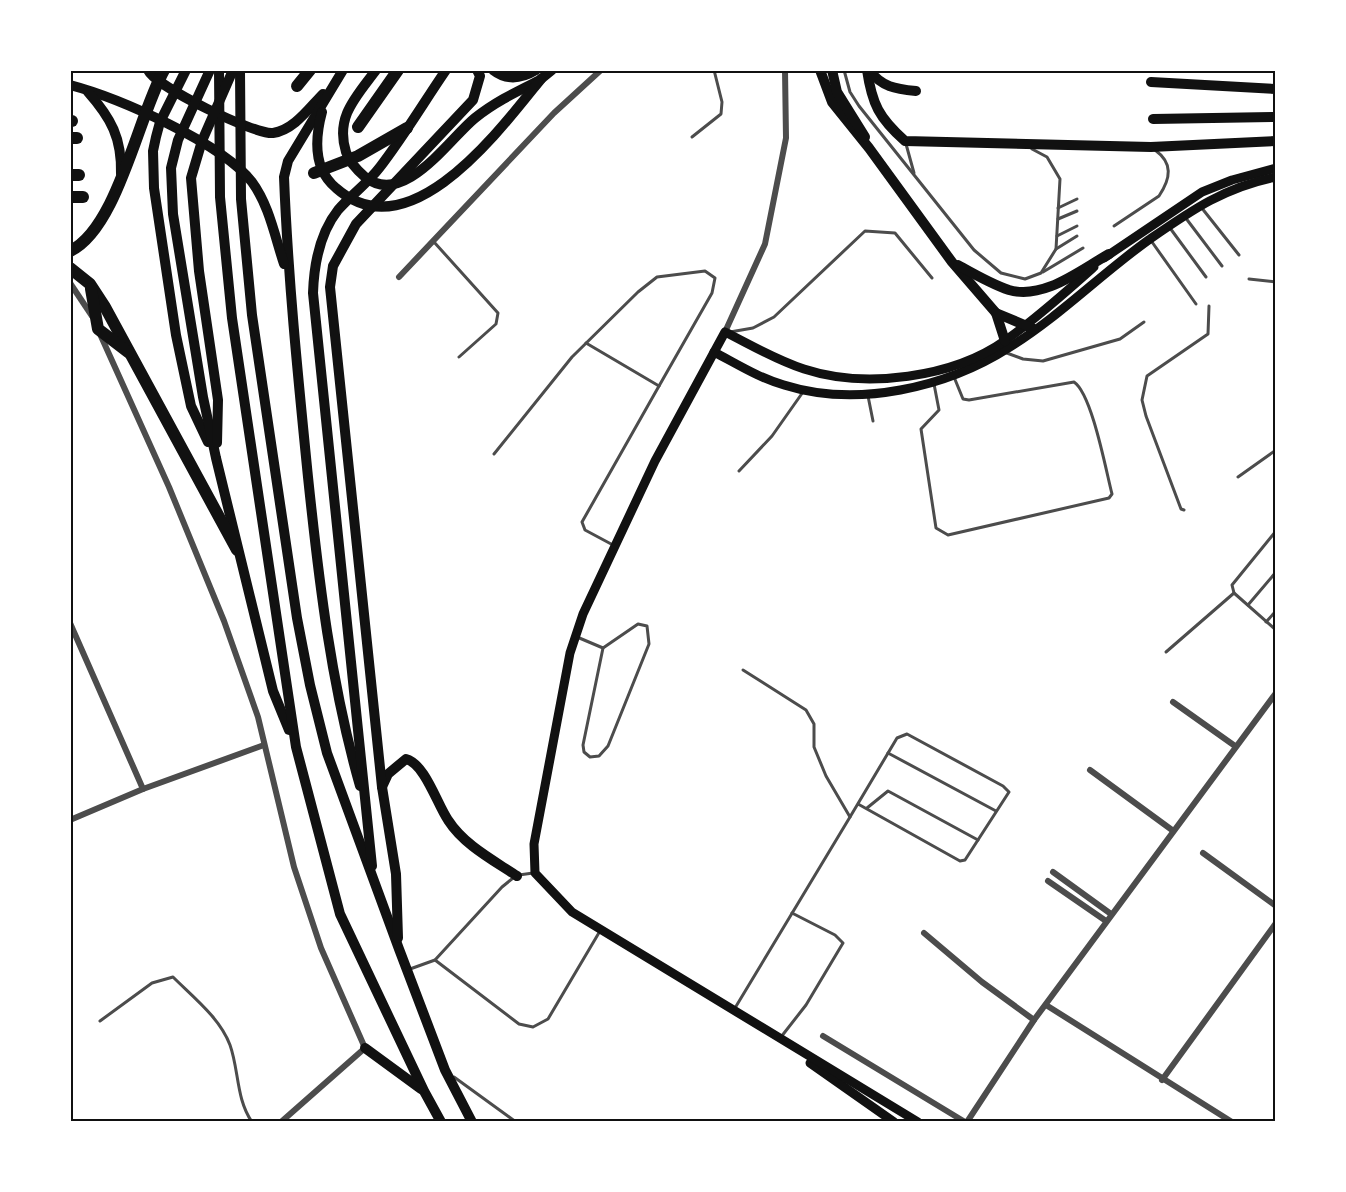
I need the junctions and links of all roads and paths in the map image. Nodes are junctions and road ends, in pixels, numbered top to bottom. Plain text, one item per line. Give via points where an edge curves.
1 (148, 70) edge
2 (164, 70) edge
3 (186, 70) edge
4 (210, 70) edge
5 (219, 70) edge
6 (233, 70) edge
7 (240, 70) edge
8 (310, 70) edge
9 (344, 70) edge
10 (376, 70) edge
11 (398, 70) edge
12 (446, 70) edge
13 (477, 70) edge
14 (493, 70) edge
15 (552, 70) edge
16 (601, 70) edge
17 (714, 70) edge
18 (785, 70) edge
19 (820, 70) edge
20 (832, 70) edge
21 (844, 70) edge
22 (868, 70) edge
23 (539, 75) edge
24 (335, 76) edge
25 (1151, 81) dead end
26 (157, 82) junction
27 (70, 85) edge
28 (297, 86) dead end
29 (86, 89) junction
30 (1275, 89) edge
31 (916, 91) dead end
32 (174, 93) junction
33 (194, 102) junction
34 (215, 112) junction
35 (145, 115) junction
36 (1275, 117) edge
37 (1153, 119) dead end
38 (160, 122) junction
39 (358, 127) dead end
40 (406, 128) junction
41 (182, 131) junction
42 (692, 137) dead end
43 (202, 141) junction
44 (905, 141) junction
45 (1275, 141) edge
46 (1025, 145) junction
47 (1150, 147) junction
48 (869, 148) junction
49 (1275, 168) edge
50 (314, 173) dead end
51 (121, 174) junction
52 (914, 175) junction
53 (1275, 177) edge
54 (393, 184) junction
55 (1077, 199) dead end
56 (1200, 206) junction
57 (1058, 208) junction
58 (1077, 211) dead end
59 (1184, 216) junction
60 (1058, 219) junction
61 (1077, 226) dead end
62 (1114, 226) dead end
63 (1168, 226) junction
64 (1077, 236) dead end
65 (1057, 237) junction
66 (1150, 239) junction
67 (433, 241) junction
68 (1083, 248) dead end
69 (1056, 249) junction
70 (70, 251) edge
71 (1109, 254) junction
72 (1239, 255) dead end
73 (952, 262) junction
74 (1222, 266) dead end
75 (70, 268) edge
76 (1041, 273) junction
77 (399, 277) dead end
78 (1206, 277) dead end
79 (288, 278) junction
80 (932, 278) dead end
81 (1249, 279) dead end
82 (1275, 282) edge
83 (70, 283) edge
84 (90, 284) junction
85 (1196, 304) dead end
86 (1209, 306) dead end
87 (996, 313) junction
88 (1144, 322) dead end
89 (1029, 327) junction
90 (98, 329) junction
91 (725, 332) junction
92 (586, 343) junction
93 (1004, 346) junction
94 (714, 352) junction
95 (131, 355) junction
96 (459, 357) dead end
97 (953, 375) junction
98 (934, 384) junction
99 (659, 386) junction
100 (804, 391) junction
101 (868, 394) junction
102 (873, 421) dead end
103 (1275, 450) edge
104 (494, 454) dead end
105 (216, 458) junction
106 (739, 471) dead end
107 (1238, 477) dead end
108 (1184, 510) dead end
109 (1275, 531) edge
110 (614, 545) junction
111 (237, 550) junction
112 (1275, 572) edge
113 (1234, 593) junction
114 (1248, 605) junction
115 (1275, 611) edge
116 (1266, 622) junction
117 (70, 623) edge
118 (1275, 630) edge
119 (575, 636) junction
120 (603, 648) junction
121 (1166, 652) dead end
122 (743, 670) dead end
123 (1275, 693) edge
124 (1173, 702) dead end
125 (264, 745) junction
126 (1235, 746) junction
127 (296, 747) junction
128 (888, 753) junction
129 (1090, 770) dead end
130 (382, 787) junction
131 (143, 789) junction
132 (858, 804) junction
133 (867, 808) junction
134 (996, 811) junction
135 (368, 816) junction
136 (850, 818) junction
137 (70, 820) edge
138 (1172, 830) junction
139 (978, 840) junction
140 (1203, 853) dead end
141 (1053, 872) dead end
142 (535, 873) junction
143 (517, 876) junction
144 (373, 878) junction
145 (1048, 881) dead end
146 (1275, 906) edge
147 (792, 913) junction
148 (1111, 914) junction
149 (1106, 921) junction
150 (1275, 923) edge
151 (601, 929) junction
152 (924, 933) dead end
153 (399, 949) junction
154 (435, 960) junction
155 (407, 970) junction
156 (1046, 1005) junction
157 (734, 1010) junction
158 (1034, 1020) junction
159 (100, 1021) dead end
160 (823, 1036) dead end
161 (780, 1038) junction
162 (365, 1048) junction
163 (445, 1070) junction
164 (1162, 1080) junction
165 (424, 1091) junction
166 (969, 1121) edge
167 (252, 1122) edge
168 (280, 1122) edge
169 (441, 1122) edge
170 (472, 1122) edge
171 (516, 1122) edge
172 (894, 1122) edge
173 (918, 1122) edge
174 (1232, 1122) edge

1 - 26 main road
2 - 26 highway
3 - 32 main road
4 - 33 main road
5 - 127 main road via 220,197 232,318
6 - 34 main road
7 - 144 main road via 241,200 252,315 297,618 327,753
8 - 28 highway
9 - 24 main road
10 - 54 main road via 342,124 343,138 346,154 355,168 370,181 383,186
11 - 39 highway
12 - 40 main road
13 - 54 main road via 480,76 473,100
14 - 23 main road via 509,78
15 - 23 main road
16 - 67 street via 554,113
17 - 42 lane via 721,114
18 - 91 street via 786,138 765,244
19 - 48 main road via 826,93
20 - 48 main road via 837,92 860,125
21 - 52 lane via 850,92
22 - 31 main road via 878,82 894,89
22 - 44 main road via 871,99 889,127
23 - 24 main road via 502,127 463,166 428,194 389,207 351,202 328,182 316,154 318,126
23 - 54 main road via 473,120 421,170
24 - 34 main road via 296,122 278,131 264,132
24 - 79 main road via 288,161 284,177
25 - 30 main road
26 - 32 main road
26 - 35 highway
27 - 29 main road
29 - 35 main road
29 - 51 main road via 117,130
32 - 33 main road
32 - 38 main road
33 - 34 main road
33 - 41 main road
34 - 43 main road
35 - 38 main road
35 - 51 highway
36 - 37 main road
38 - 41 main road
38 - 105 main road via 153,151 154,188 177,335 192,406
40 - 50 highway via 358,156
40 - 135 main road via 380,168 338,210 318,249 314,271 313,293
41 - 43 main road
41 - 105 main road via 171,168 173,214
43 - 79 main road via 239,166 253,183 264,203
43 - 105 main road via 191,178 191,205 218,400
44 - 46 main road
44 - 52 lane
45 - 47 main road
46 - 47 main road
46 - 57 lane via 1047,157 1054,167 1060,179
47 - 62 lane via 1165,157 1169,168 1164,189
48 - 73 main road
49 - 71 main road via 1202,192
51 - 70 highway via 102,222 87,240
52 - 76 lane via 974,250 1001,273 1025,279
53 - 56 main road via 1220,193
54 - 130 main road via 356,224 333,266 330,287
55 - 57 lane
56 - 59 main road
56 - 72 lane
57 - 60 lane
58 - 60 lane
59 - 63 main road
59 - 74 lane
60 - 65 lane
61 - 65 lane
63 - 66 main road
63 - 78 lane
64 - 69 lane
65 - 69 lane
66 - 85 lane
66 - 89 main road
67 - 77 street
67 - 96 lane via 498,313 496,324
68 - 76 lane
69 - 76 lane
71 - 73 main road via 1056,283 1027,292 1010,290
71 - 89 main road
73 - 87 main road
75 - 84 highway
79 - 135 main road via 322,614 347,741
80 - 91 lane via 895,233 865,231 774,317 753,328
81 - 82 lane
83 - 90 street
84 - 90 highway
84 - 95 highway
86 - 108 lane via 1208,334 1147,376 1143,387 1146,416
87 - 89 main road
87 - 93 main road
88 - 93 lane via 1120,339 1043,361 1023,359
89 - 93 main road
90 - 95 highway
90 - 125 street via 224,621
91 - 93 main road via 806,370 878,379 923,373
91 - 94 main road
92 - 99 lane
92 - 99 lane via 657,277 710,273 715,278 712,293
92 - 104 lane
93 - 97 main road
94 - 100 main road via 760,376
94 - 110 main road
95 - 111 highway
97 - 98 main road
97 - 98 lane via 963,399 969,400 1074,382 1078,385 1095,429 1112,494 1109,498 948,535 941,533 936,528 921,429 939,410
98 - 101 main road
99 - 110 lane via 582,522 585,530
100 - 101 main road
100 - 106 lane via 772,436
101 - 102 lane
103 - 107 lane
105 - 111 main road
109 - 113 lane via 1232,585
110 - 119 main road
111 - 127 main road via 273,691
112 - 114 lane
113 - 114 lane
113 - 121 lane
114 - 116 lane
115 - 116 lane
116 - 118 lane
117 - 131 street
119 - 120 lane
119 - 142 main road via 536,834
120 - 120 lane via 638,624 647,626 649,644 608,746 599,756 590,757 583,744
122 - 136 lane via 806,710 814,724 814,747
123 - 126 street
124 - 126 street
125 - 131 street
125 - 162 street via 294,867 321,948
126 - 138 street
127 - 165 main road via 340,914
128 - 132 lane
128 - 134 lane
128 - 134 lane via 897,738 907,734 984,775 1009,792
129 - 138 street
130 - 143 main road via 397,764 412,760 448,821 472,846
130 - 153 main road via 396,874
131 - 137 street
132 - 133 lane
132 - 136 lane
133 - 139 lane via 888,791
133 - 139 lane via 960,861 965,860
134 - 139 lane
135 - 144 main road
136 - 147 lane
138 - 148 street
140 - 146 street
141 - 148 street
142 - 143 lane
142 - 151 main road via 572,912
143 - 154 lane via 502,887
144 - 153 main road
145 - 149 street
147 - 157 lane
147 - 161 lane via 836,935 843,943 806,1005
148 - 149 street
149 - 156 street
150 - 164 street
151 - 154 lane via 548,1019 533,1027 519,1024
151 - 157 main road
152 - 158 street
153 - 155 main road
154 - 155 lane
155 - 163 main road
156 - 158 street
156 - 164 street
157 - 161 main road
157 - 172 main road
158 - 166 street
159 - 167 lane via 152,983 173,977 219,1025 229,1043 242,1103
160 - 166 street
161 - 173 main road
162 - 165 main road
162 - 168 street
163 - 170 main road
163 - 171 lane
164 - 174 street
165 - 169 main road

